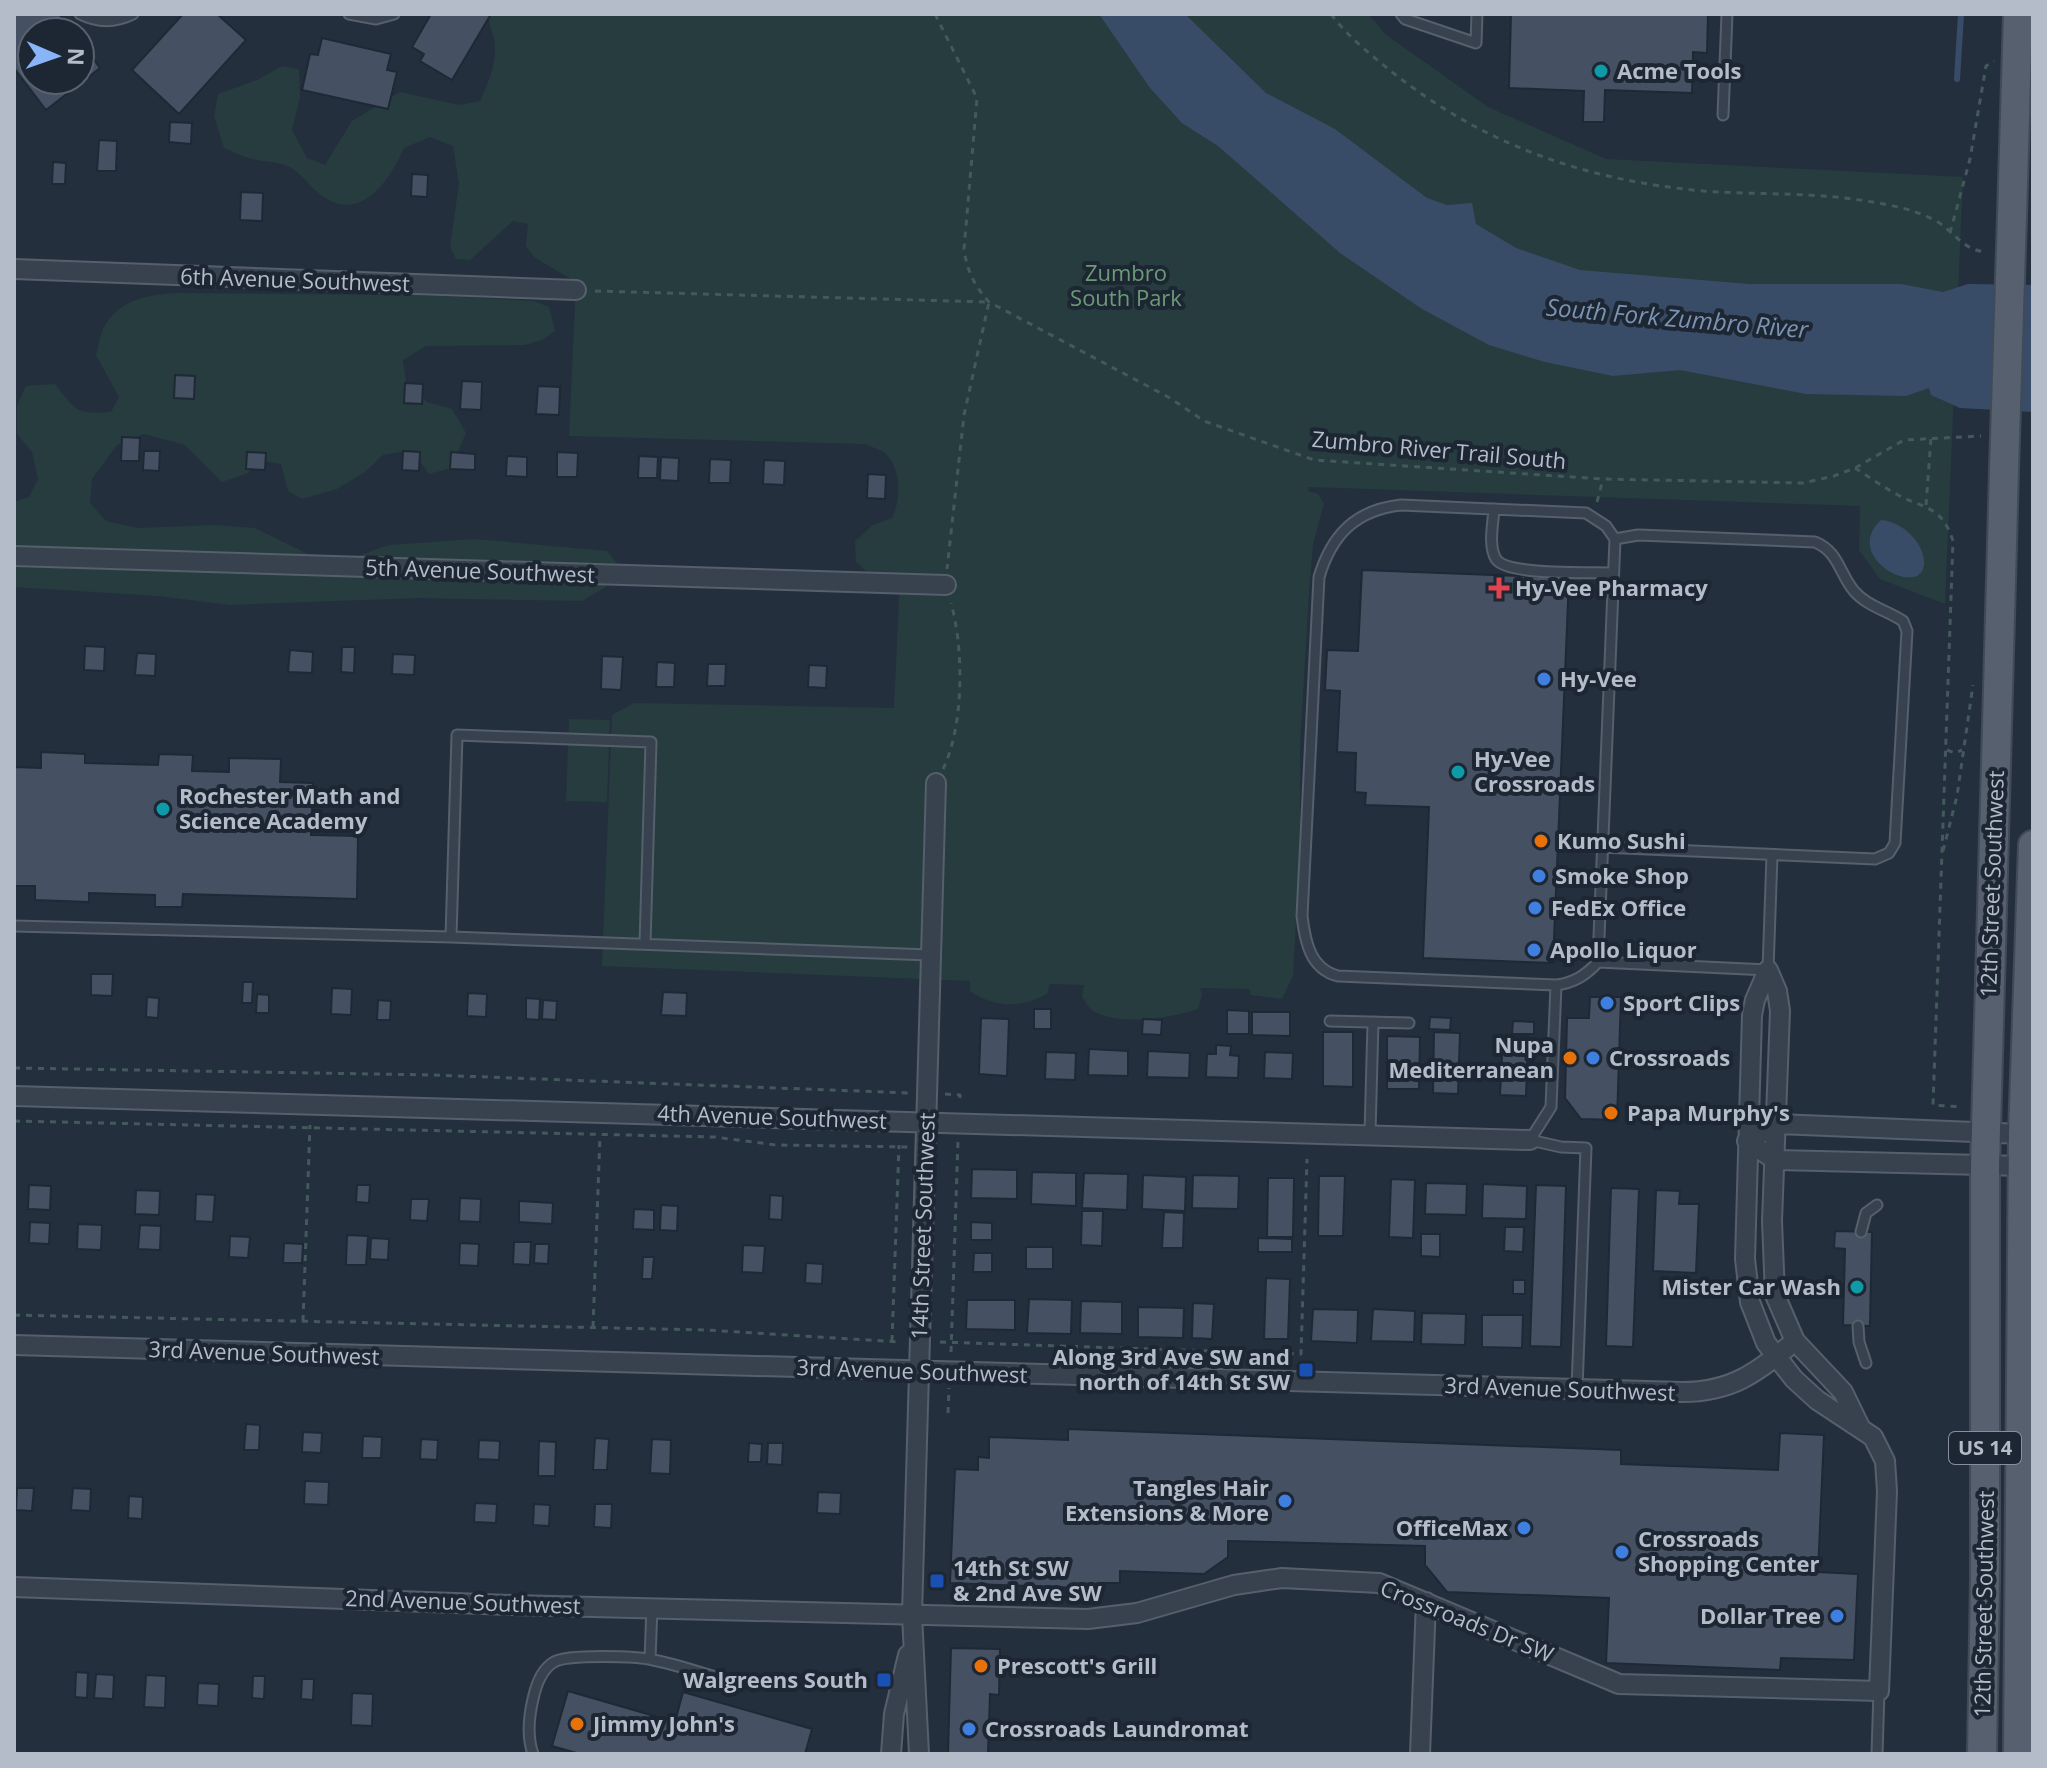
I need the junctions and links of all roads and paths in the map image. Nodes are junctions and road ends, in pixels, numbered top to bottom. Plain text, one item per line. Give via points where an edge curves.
1 (80, 14) edge
2 (133, 14) edge
3 (349, 14) edge
4 (394, 14) edge
5 (935, 14) edge
6 (1331, 14) edge
7 (1401, 14) edge
8 (1477, 14) edge
9 (1727, 14) edge
10 (2018, 14) edge
11 (2002, 55) dead end
12 (1723, 115) dead end
13 (14, 269) edge
14 (576, 290) joint
15 (989, 302) junction
16 (1855, 468) junction
17 (1603, 479) junction
18 (1926, 505) junction
19 (1494, 509) junction
20 (1586, 513) junction
21 (1615, 539) junction
22 (14, 556) edge
23 (1613, 573) junction
24 (946, 585) junction
25 (1947, 750) junction
26 (936, 783) joint
27 (2033, 845) edge
28 (1601, 847) junction
29 (1772, 855) junction
30 (1941, 858) junction
31 (14, 926) edge
32 (451, 937) junction
33 (645, 944) junction
34 (930, 955) junction
35 (1598, 962) junction
36 (1768, 970) junction
37 (2030, 983) edge
38 (1556, 985) junction
39 (1330, 1021) dead end
40 (1373, 1022) junction
41 (1409, 1023) dead end
42 (14, 1068) edge
43 (901, 1093) dead end
44 (14, 1096) edge
45 (1933, 1105) dead end
46 (14, 1121) edge
47 (926, 1121) junction
48 (1777, 1124) junction
49 (310, 1125) junction
50 (600, 1134) junction
51 (1370, 1134) junction
52 (1985, 1134) junction
53 (2023, 1134) junction
54 (1530, 1140) junction
55 (1747, 1141) junction
56 (957, 1148) dead end
57 (1307, 1159) dead end
58 (1775, 1160) junction
59 (1985, 1166) junction
60 (2023, 1166) junction
61 (1877, 1205) dead end
62 (1861, 1232) dead end
63 (14, 1315) edge
64 (303, 1321) junction
65 (1858, 1326) dead end
66 (593, 1327) junction
67 (892, 1341) junction
68 (1795, 1341) junction
69 (919, 1342) junction
70 (951, 1342) junction
71 (14, 1345) edge
72 (1775, 1357) junction
73 (1866, 1363) dead end
74 (918, 1371) junction
75 (1577, 1389) junction
76 (1861, 1429) junction
77 (14, 1587) edge
78 (1426, 1602) junction
79 (652, 1607) junction
80 (912, 1615) junction
81 (912, 1640) junction
82 (650, 1659) junction
83 (719, 1678) dead end
84 (1879, 1691) junction
85 (533, 1754) edge
86 (891, 1754) edge
87 (919, 1754) edge
88 (1420, 1754) edge
89 (1877, 1754) edge
90 (1982, 1754) edge
91 (2018, 1754) edge

1 - 2 lane via 112,21
3 - 4 lane via 369,19
5 - 15 path, Zumbro River Trail South via 977,98 964,249 967,271
6 - 11 path via 1347,36 1422,96 1476,129 1548,160 1631,181 1703,191 1863,200 1913,209 1950,233 1986,66
7 - 8 lane via 1476,43
9 - 12 lane
10 - 52 main road, 12th Street Southwest / US 14, bridge
13 - 14 street, 6th Avenue Southwest
14 - 15 path
15 - 17 path, Zumbro River Trail South via 1204,421 1314,460
15 - 24 path via 964,415
16 - 17 path, Zumbro River Trail South via 1803,483
16 - 18 path via 1900,496
16 - 18 path, Zumbro River Trail South via 1904,440 1931,438
17 - 20 path via 1597,502
18 - 25 path via 1938,513 1953,541
19 - 20 lane
19 - 23 lane via 1492,547 1501,564
19 - 38 lane via 1380,507 1346,528 1325,558 1319,577 1302,916 1311,951 1325,973
20 - 21 lane
21 - 23 lane
21 - 29 lane via 1638,535 1815,542 1835,555 1854,591 1903,621 1907,631 1895,843 1889,853 1875,859
22 - 24 street, 5th Avenue Southwest
23 - 28 lane
24 - 26 path via 957,622 959,694 952,744
25 - 30 path
25 - 30 path via 1964,749
26 - 34 street, 14th Street Southwest
27 - 37 main road, 12th Street Southwest / US 14
28 - 29 lane
28 - 35 lane
29 - 36 lane
30 - 45 path
31 - 32 lane
32 - 33 lane
32 - 33 lane via 457,735 472,735 651,742
33 - 34 lane
34 - 47 street, 14th Street Southwest
35 - 36 lane
35 - 38 lane via 1568,984
36 - 48 street via 1780,1011
36 - 55 street via 1752,1015
37 - 53 main road, 12th Street Southwest / US 14
38 - 54 lane via 1551,1107
39 - 40 lane
40 - 41 lane
40 - 51 lane
42 - 43 path via 433,1075
44 - 47 street, 4th Avenue Southwest
46 - 49 path
47 - 51 street, 4th Avenue Southwest
47 - 69 street, 14th Street Southwest
48 - 52 street
48 - 55 street
48 - 58 street
49 - 50 path
49 - 64 path
50 - 66 path
50 - 67 path via 899,1147
51 - 54 street, 4th Avenue Southwest
52 - 53 street
52 - 59 main road, 12th Street Southwest / US 14
53 - 60 main road, 12th Street Southwest / US 14
54 - 75 lane via 1586,1148
55 - 58 street
55 - 72 street via 1747,1287
56 - 70 path
57 - 70 path via 1301,1354
58 - 59 street
58 - 68 street via 1774,1287
59 - 60 street
59 - 90 main road, 12th Street Southwest / US 14
60 - 91 main road, 12th Street Southwest / US 14
61 - 62 lane via 1866,1213
63 - 64 path
64 - 66 path
65 - 73 lane
66 - 67 path
67 - 69 path
68 - 72 street, 3rd Avenue Southwest
68 - 76 street via 1843,1392
69 - 70 path
69 - 74 street, 14th Street Southwest
71 - 74 street, 3rd Avenue Southwest
72 - 75 street, 3rd Avenue Southwest via 1748,1377 1712,1391
72 - 76 street via 1817,1400
74 - 75 street, 3rd Avenue Southwest
74 - 80 street, 14th Street Southwest
76 - 84 street via 1873,1437 1885,1461
77 - 79 street, 2nd Avenue Southwest
78 - 80 street, Crossroads Dr SW via 1379,1583 1282,1578 1234,1585 1137,1613 1088,1619
78 - 84 street, Crossroads Dr SW via 1619,1684
78 - 88 street
79 - 80 street, 2nd Avenue Southwest
79 - 82 lane
80 - 81 street, 14th Street Southwest
81 - 86 street, 14th Street Southwest via 894,1714
81 - 87 street, 14th Street Southwest
82 - 83 lane
82 - 85 lane via 567,1657 553,1662 535,1688 529,1725
84 - 89 lane

